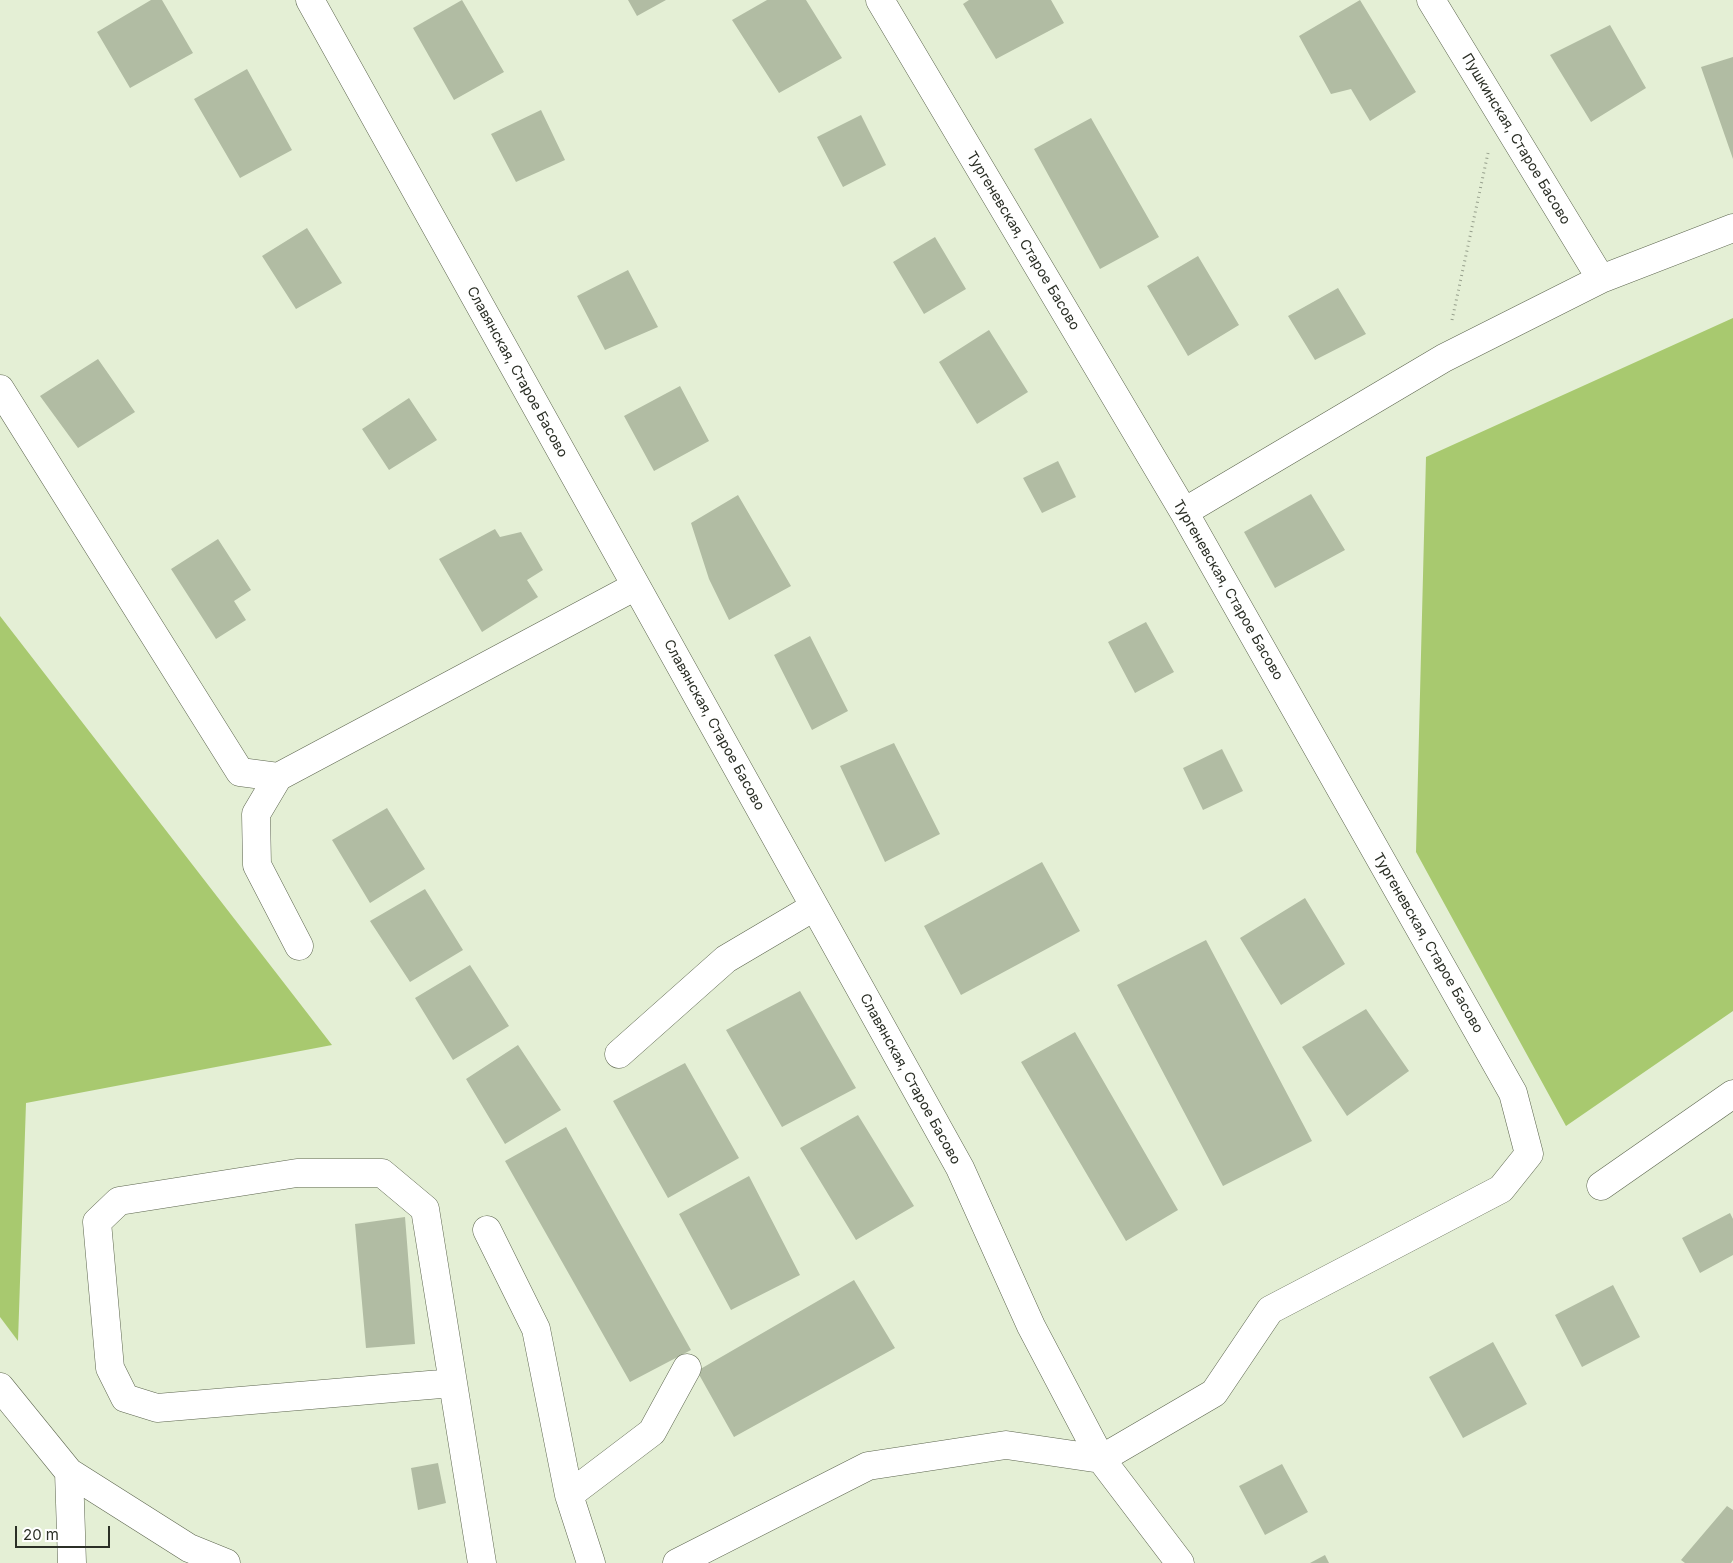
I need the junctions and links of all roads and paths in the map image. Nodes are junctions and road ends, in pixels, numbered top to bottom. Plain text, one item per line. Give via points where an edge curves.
1 (310, 0) edge
2 (880, 0) edge
3 (1431, 0) edge
4 (1497, 108) junction
5 (1733, 228) edge
6 (1601, 279) junction
7 (1444, 358) junction
8 (0, 389) edge
9 (1184, 512) junction
10 (636, 586) junction
11 (278, 776) junction
12 (814, 907) junction
13 (299, 946) dead end
14 (619, 1054) dead end
15 (1733, 1094) edge
16 (1601, 1186) dead end
17 (487, 1230) dead end
18 (687, 1368) dead end
19 (453, 1383) junction
20 (0, 1388) edge
21 (1101, 1459) junction
22 (70, 1472) junction
23 (569, 1495) junction
24 (72, 1563) edge
25 (226, 1563) edge
26 (482, 1563) edge
27 (591, 1563) edge
28 (677, 1563) edge
29 (1180, 1563) edge

1 - 10 street, Славянская, Старое Басово
2 - 9 street, Тургеневская, Старое Басово
3 - 4 street, Пушкинская, Старое Басово
4 - 6 street, Пушкинская, Старое Басово
4 - 7 path
5 - 6 street
6 - 7 street
7 - 9 street
8 - 11 street via 240,772
9 - 21 street, Тургеневская, Старое Басово via 1513,1093 1529,1154 1501,1189 1270,1310 1214,1393
10 - 11 street
10 - 12 street, Славянская, Старое Басово
11 - 13 street via 256,814 257,865
12 - 14 street via 726,959
12 - 21 street, Славянская, Старое Басово via 960,1168 1031,1326
15 - 16 street
17 - 23 street via 536,1330
18 - 23 street via 652,1432
19 - 19 street via 425,1209 382,1173 296,1174 119,1201 97,1222 110,1368 125,1398 157,1408
19 - 26 street
20 - 22 street
21 - 28 street via 1006,1445 868,1466
21 - 29 street, Славянская, Старое Басово
22 - 24 street
22 - 25 street via 189,1548
23 - 27 street

